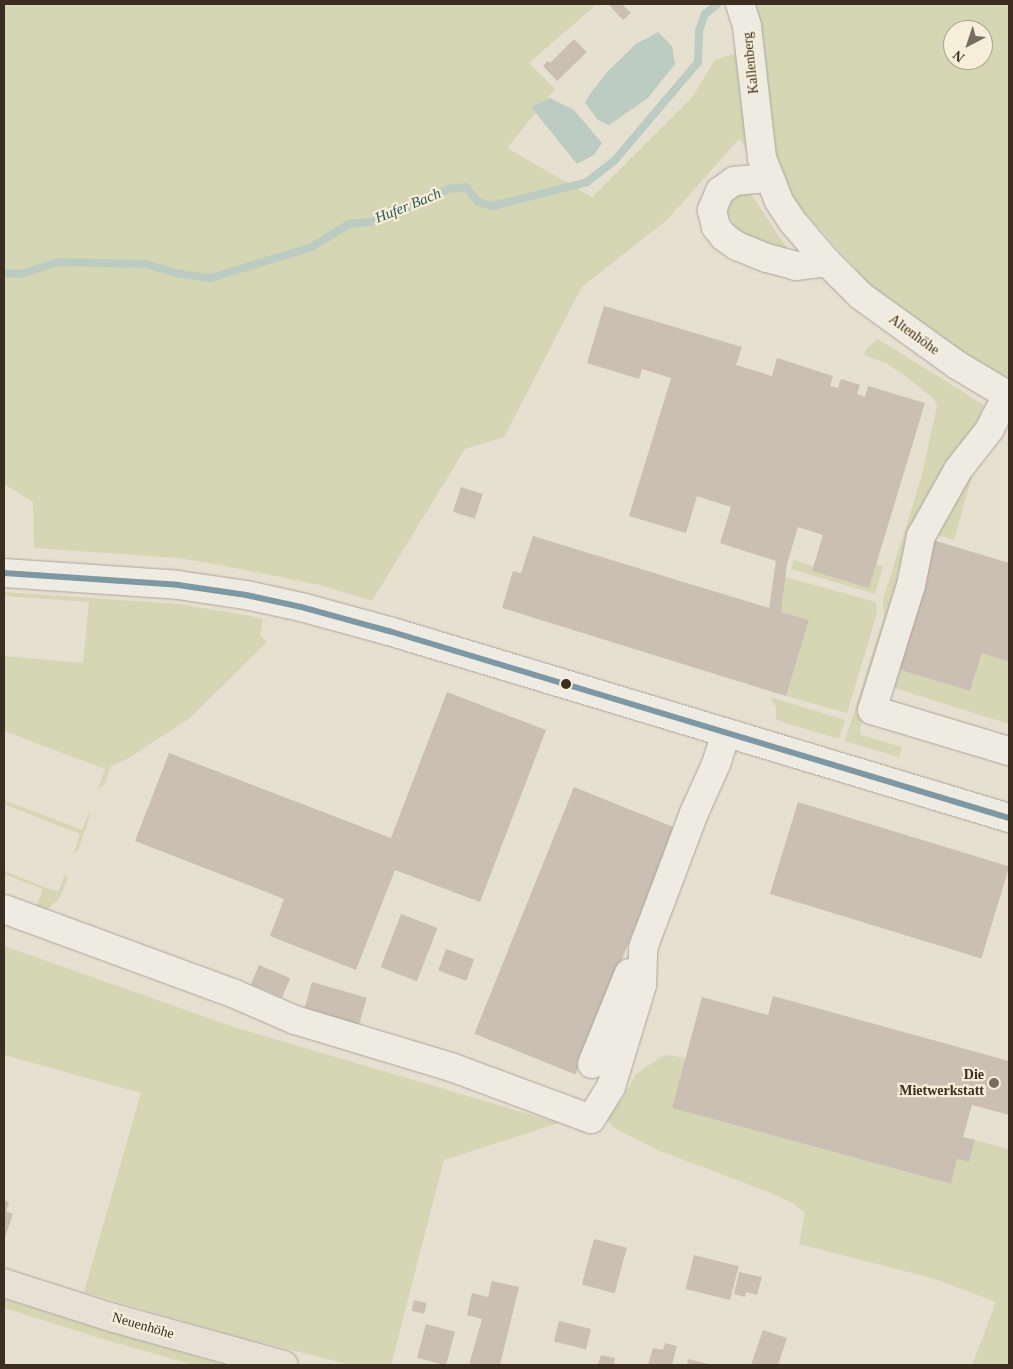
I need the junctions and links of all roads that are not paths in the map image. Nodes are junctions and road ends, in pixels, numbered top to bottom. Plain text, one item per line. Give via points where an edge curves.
1 (740, 4) edge
2 (757, 124) joint
3 (768, 178) junction
4 (827, 262) junction
5 (1008, 396) edge
6 (4, 573) edge
7 (726, 733) junction
8 (1009, 751) edge
9 (1009, 818) edge
10 (4, 909) edge
11 (643, 948) junction
12 (592, 1064) dead end
13 (4, 1283) edge
14 (284, 1365) edge

1 - 2 street, Kallenberg via 747,26
2 - 3 street, Altenhöhe
3 - 4 street, Altenhöhe via 792,221
3 - 4 street via 734,181 720,191 712,210 716,228 737,246 776,261 796,266
4 - 5 street, Altenhöhe via 861,296 907,331
5 - 8 street via 990,428 958,470 921,536 910,585 872,710
6 - 7 street via 178,585 272,601 389,631
7 - 9 street
7 - 11 street
10 - 11 street via 235,994 295,1020 451,1067 591,1119 612,1087 642,985
11 - 12 street via 627,976
13 - 14 main road, Neuenhöhe via 114,1318

